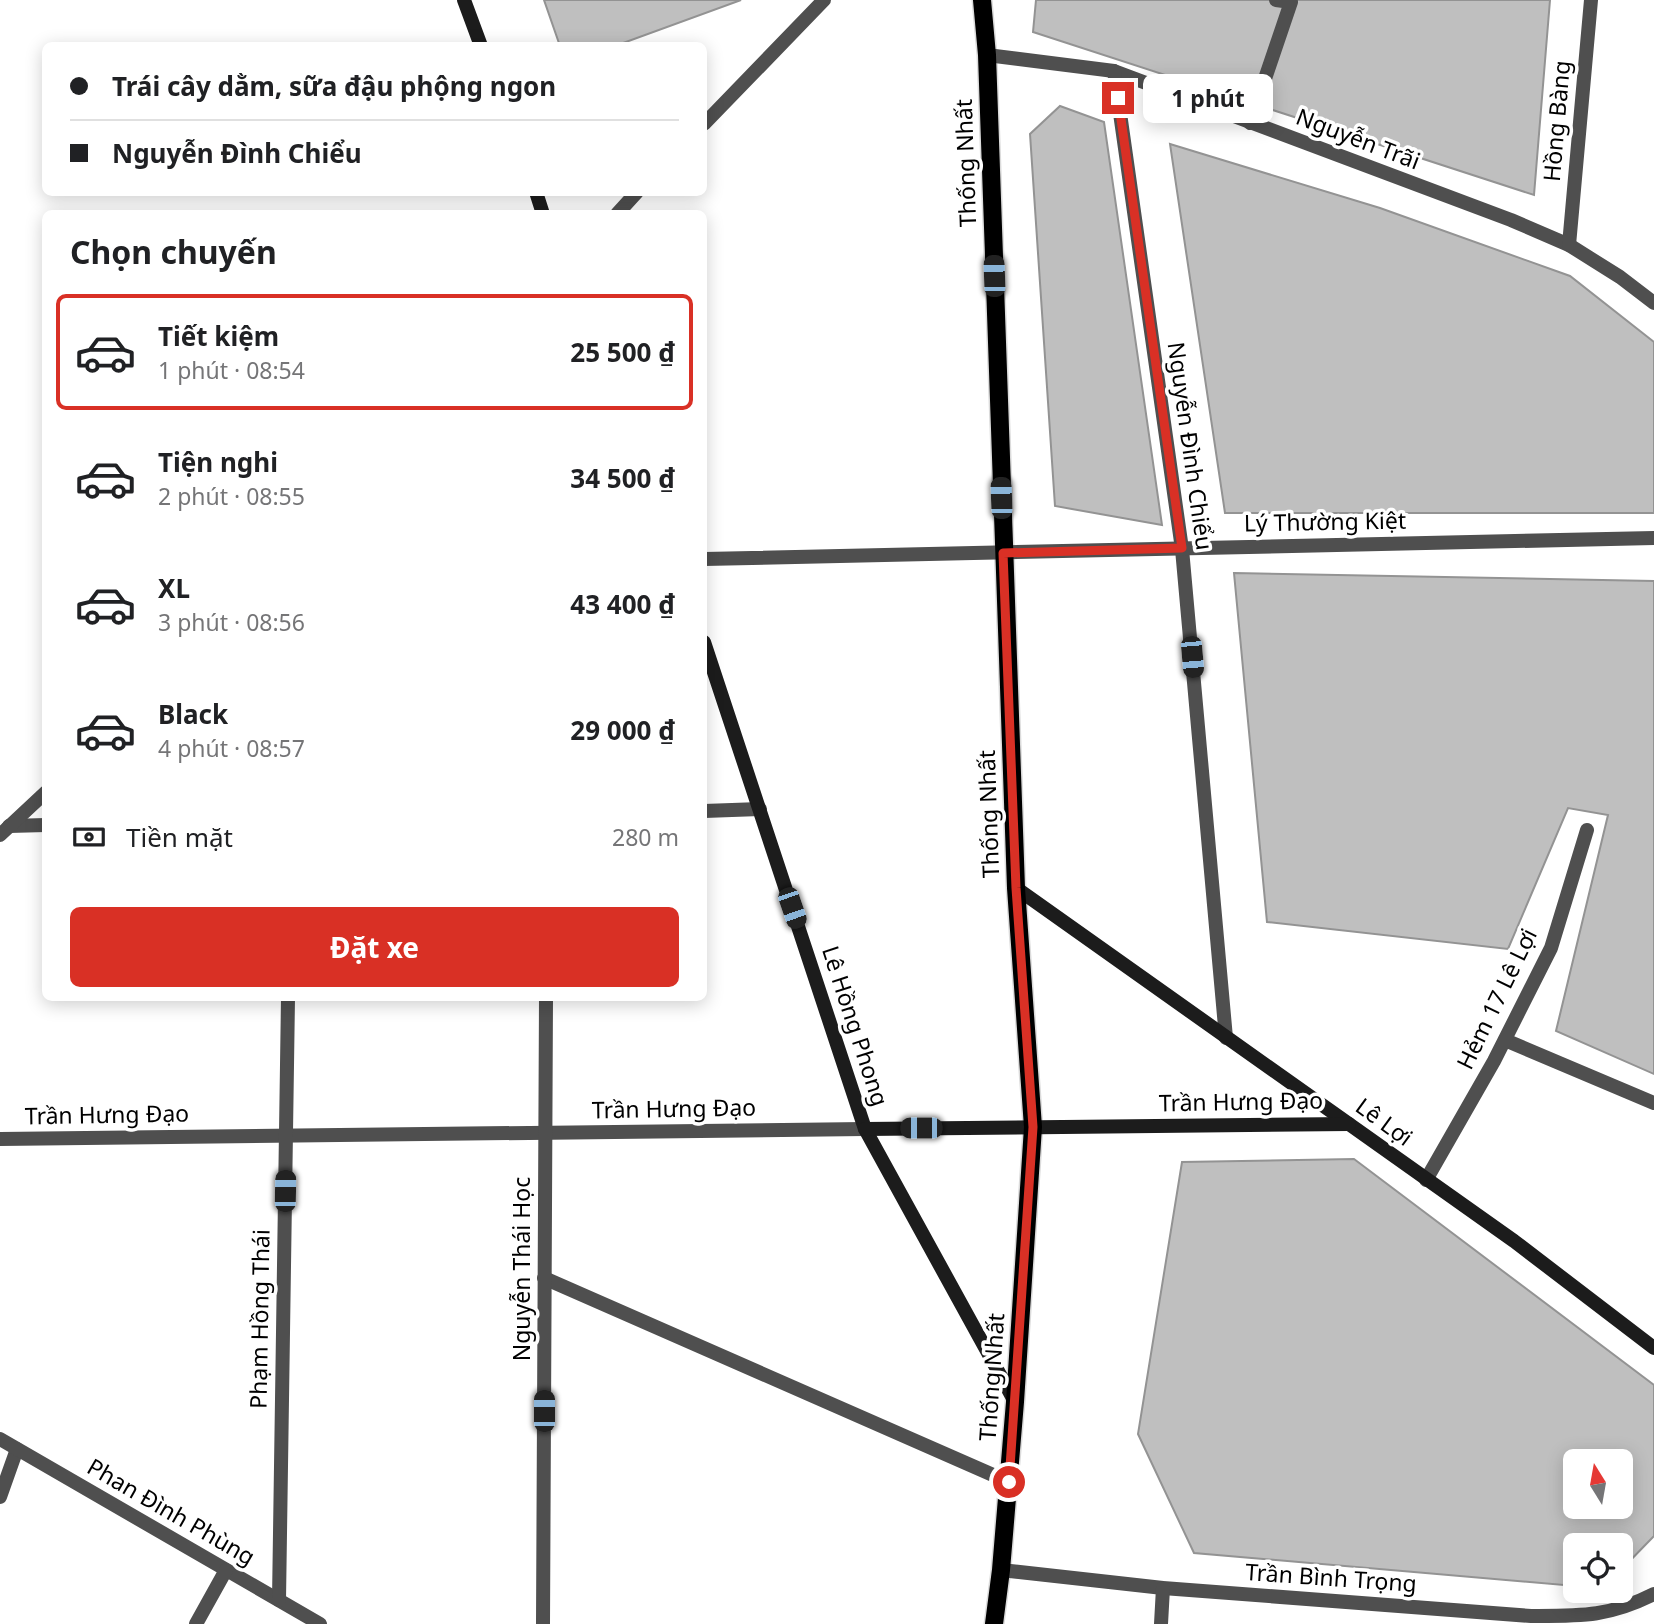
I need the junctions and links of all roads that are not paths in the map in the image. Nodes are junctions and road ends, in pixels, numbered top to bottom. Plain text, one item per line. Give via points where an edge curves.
1 (464, 0) edge
2 (824, 0) edge
3 (982, 0) edge
4 (1276, 0) edge
5 (1591, 0) edge
6 (480, 42) edge
7 (987, 55) junction
8 (1114, 71) junction
9 (707, 121) edge
10 (1250, 123) junction
11 (634, 196) edge
12 (621, 210) edge
13 (1569, 245) junction
14 (1654, 303) edge
15 (1654, 538) edge
16 (1182, 548) junction
17 (1003, 553) junction
18 (707, 559) edge
19 (707, 651) edge
20 (42, 796) edge
21 (760, 809) junction
22 (707, 811) edge
23 (42, 825) edge
24 (5, 830) edge
25 (1587, 830) dead end
26 (1016, 888) junction
27 (288, 1001) edge
28 (546, 1001) edge
29 (1226, 1038) junction
30 (1505, 1040) junction
31 (1654, 1103) edge
32 (1349, 1124) junction
33 (1033, 1127) junction
34 (865, 1129) junction
35 (545, 1133) junction
36 (286, 1136) junction
37 (0, 1139) edge
38 (1426, 1180) junction
39 (544, 1278) junction
40 (1654, 1348) edge
41 (1015, 1402) junction
42 (0, 1439) edge
43 (17, 1449) junction
44 (1009, 1482) junction
45 (0, 1497) edge
46 (226, 1570) junction
47 (1001, 1570) junction
48 (1163, 1588) junction
49 (1654, 1594) edge
50 (279, 1600) junction
51 (196, 1624) edge
52 (320, 1624) edge
53 (543, 1624) edge
54 (994, 1624) edge
55 (1161, 1624) edge

1 - 6 street
2 - 9 street
3 - 7 main road, Thống Nhất
4 - 10 street via 1291,2
5 - 13 street, Hồng Bàng
7 - 8 street, Nguyễn Trãi
7 - 17 main road, Thống Nhất
8 - 10 street, Nguyễn Trãi
8 - 16 street, Nguyễn Đình Chiểu
10 - 13 street, Nguyễn Trãi
11 - 12 street
13 - 14 street, Nguyễn Trãi
15 - 16 street, Lý Thường Kiệt
16 - 17 street, Lý Thường Kiệt
16 - 29 street, Nguyễn Đình Chiểu
17 - 18 street, Lý Thường Kiệt
17 - 26 main road, Thống Nhất
19 - 21 street, Lê Hồng Phong
20 - 24 street
21 - 22 street
21 - 34 street, Lê Hồng Phong
23 - 24 street
25 - 30 street, Hẻm 17 Lê Lợi via 1551,948
26 - 29 street, Lê Lợi
26 - 33 main road, Thống Nhất
27 - 36 street, Phạm Hồng Thái
28 - 35 street, Nguyễn Thái Học
29 - 32 street, Lê Lợi
30 - 31 street
30 - 38 street, Hẻm 17 Lê Lợi
32 - 33 street, Trần Hưng Đạo
32 - 38 street, Lê Lợi
33 - 34 street, Trần Hưng Đạo
33 - 41 main road, Thống Nhất
34 - 35 street, Trần Hưng Đạo
34 - 41 street, Lê Hồng Phong
35 - 36 street, Trần Hưng Đạo
35 - 39 street, Nguyễn Thái Học
36 - 37 street, Trần Hưng Đạo
36 - 50 street, Phạm Hồng Thái
38 - 40 street, Lê Lợi
39 - 44 street
39 - 53 street, Nguyễn Thái Học
41 - 44 main road, Thống Nhất
42 - 43 street, Phan Đình Phùng
43 - 45 street
43 - 46 street, Phan Đình Phùng
44 - 47 main road, Thống Nhất
46 - 50 street, Phan Đình Phùng
46 - 51 street
47 - 48 street, Trần Bình Trọng
47 - 54 main road, Thống Nhất
48 - 49 street, Trần Bình Trọng via 1531,1616 1582,1616 1627,1608
48 - 55 street
50 - 52 street, Phan Đình Phùng

